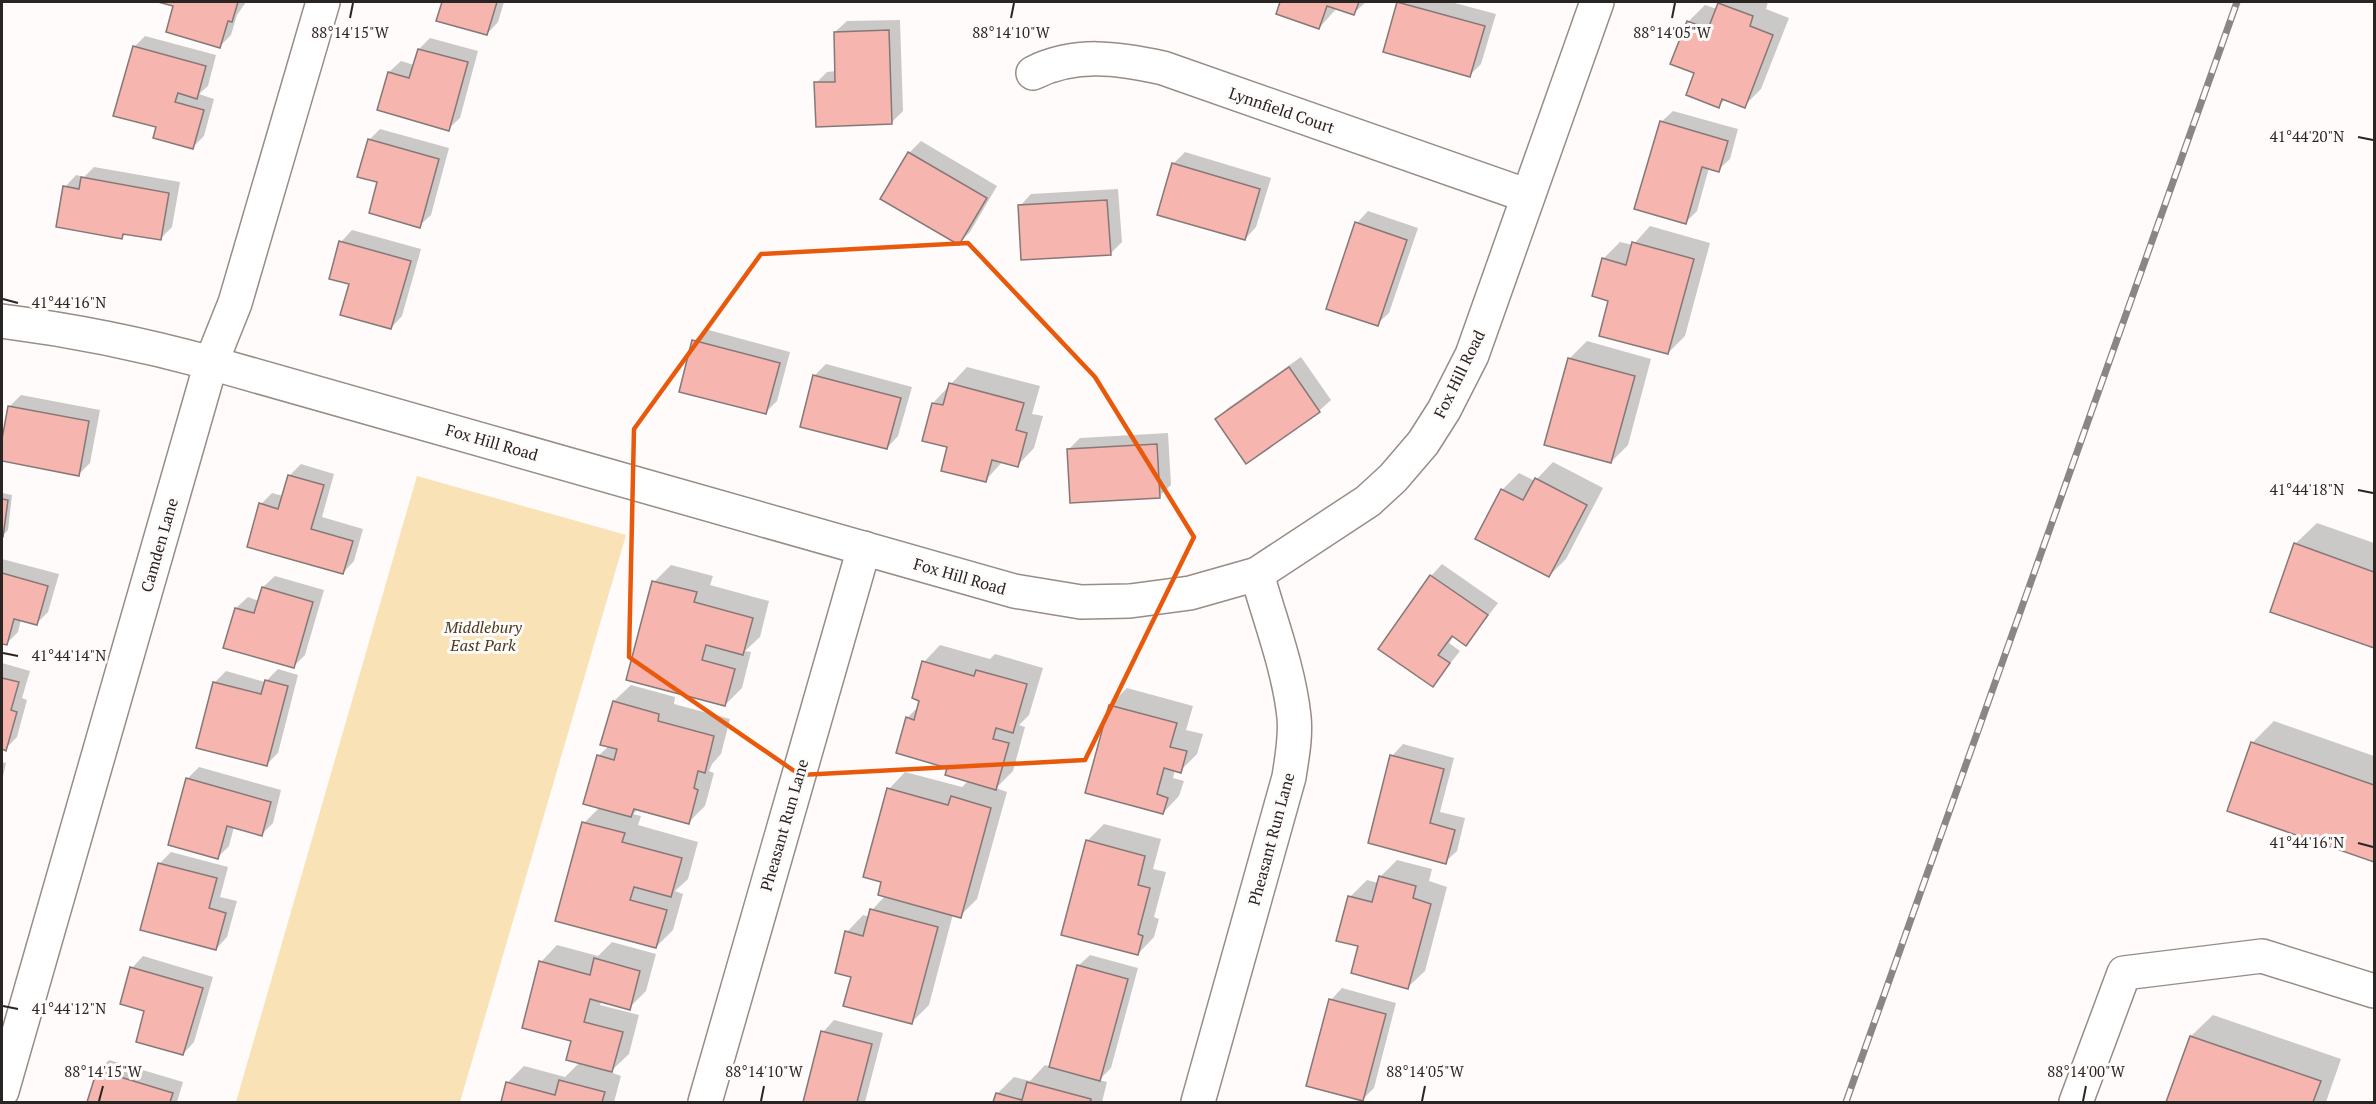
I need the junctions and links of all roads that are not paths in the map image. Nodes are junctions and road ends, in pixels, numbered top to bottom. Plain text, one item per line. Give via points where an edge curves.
1 (323, 2) edge
2 (1597, 2) edge
3 (1033, 73) dead end
4 (1528, 196) junction
5 (2, 321) edge
6 (211, 363) junction
7 (864, 548) junction
8 (1257, 574) junction
9 (2374, 991) edge
10 (2, 1091) edge
11 (705, 1102) edge
12 (1198, 1102) edge
13 (2076, 1102) edge

1 - 6 street, Camden Lane via 235,303
2 - 4 street, Fox Hill Road
3 - 4 street, Lynnfield Court via 1053,63 1092,58 1163,68
4 - 8 street, Fox Hill Road via 1472,355 1423,443 1368,501
5 - 6 street, Fox Hill Road via 100,335
6 - 7 street, Fox Hill Road
6 - 10 street, Camden Lane
7 - 8 street, Fox Hill Road via 1014,591 1081,602 1130,602 1190,593
7 - 11 street, Pheasant Run Lane
8 - 12 street, Pheasant Run Lane via 1290,690 1294,746 1289,777
9 - 13 street via 2262,956 2124,973

